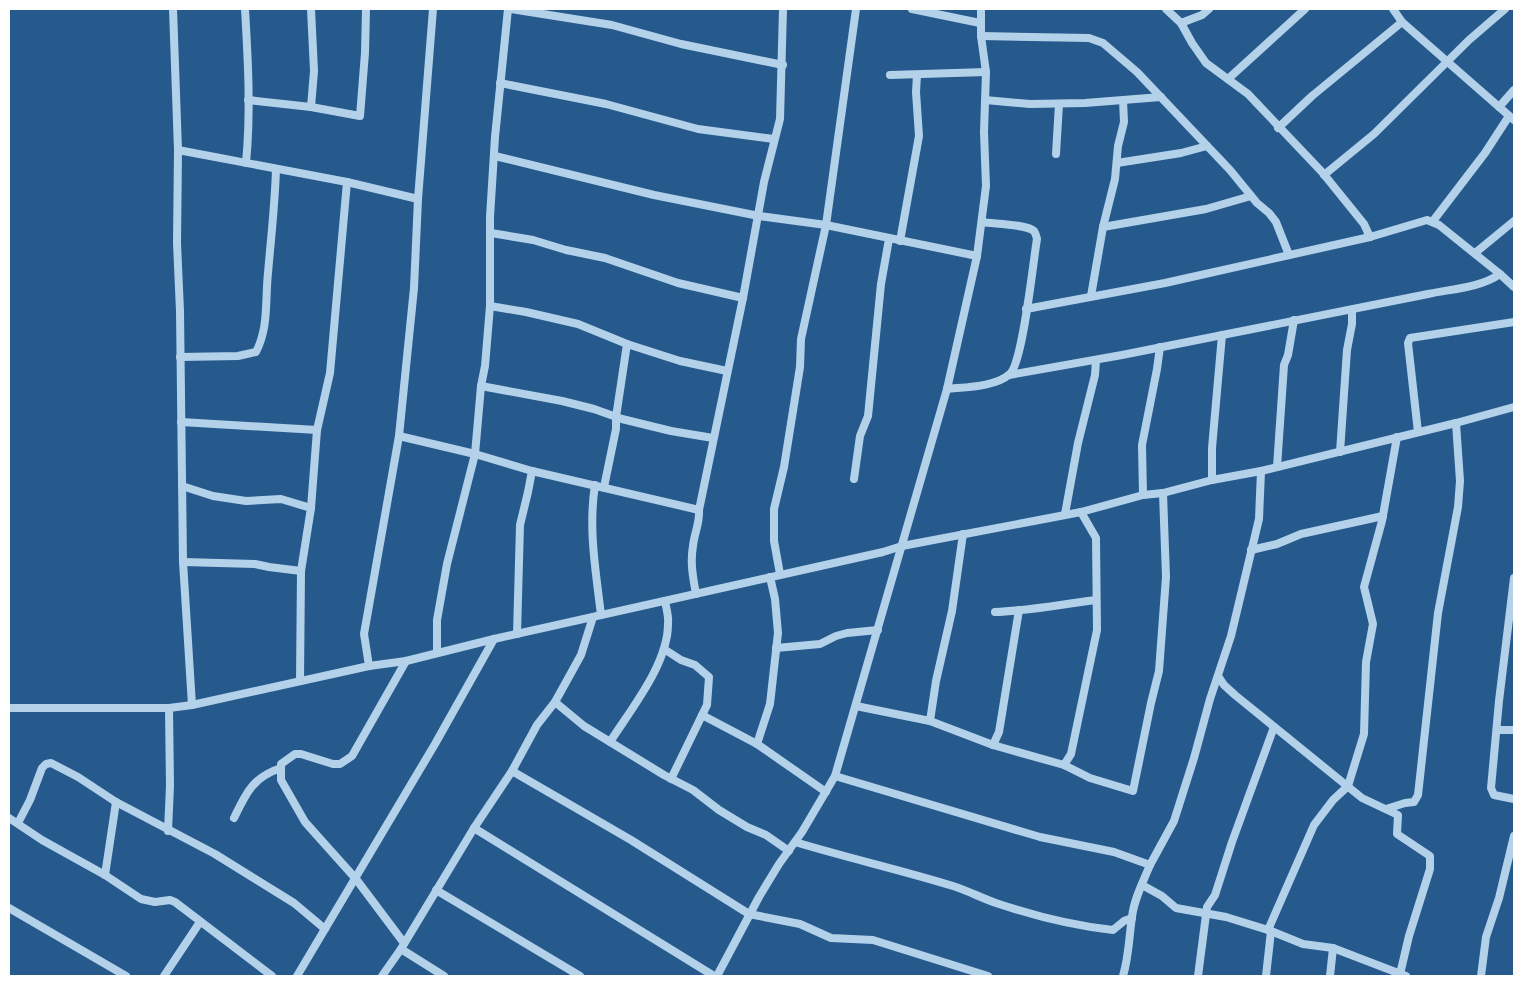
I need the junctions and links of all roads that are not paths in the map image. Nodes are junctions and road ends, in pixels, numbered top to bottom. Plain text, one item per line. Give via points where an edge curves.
1 (173, 9) edge
2 (245, 9) edge
3 (311, 9) edge
4 (366, 9) edge
5 (432, 9) edge
6 (510, 9) edge
7 (783, 9) edge
8 (856, 9) edge
9 (912, 9) edge
10 (981, 9) edge
11 (1166, 9) edge
12 (1208, 9) edge
13 (1305, 9) edge
14 (1505, 9) edge
15 (1397, 10) edge
16 (1402, 22) junction
17 (980, 23) junction
18 (1180, 23) junction
19 (980, 36) junction
20 (1447, 62) junction
21 (783, 65) junction
22 (986, 72) junction
23 (917, 74) junction
24 (890, 75) dead end
25 (1228, 79) junction
26 (500, 83) junction
27 (1514, 90) edge
28 (1161, 97) junction
29 (248, 100) junction
30 (985, 100) junction
31 (1123, 100) junction
32 (1059, 104) junction
33 (311, 107) junction
34 (1499, 107) junction
35 (1512, 118) edge
36 (1278, 128) junction
37 (774, 138) junction
38 (1207, 146) junction
39 (178, 150) junction
40 (1056, 154) dead end
41 (495, 156) junction
42 (246, 163) junction
43 (1117, 163) junction
44 (276, 169) junction
45 (1324, 175) junction
46 (346, 182) junction
47 (1252, 196) junction
48 (418, 199) junction
49 (758, 216) junction
50 (1433, 221) junction
51 (1514, 221) edge
52 (982, 222) junction
53 (826, 225) junction
54 (1103, 227) junction
55 (491, 233) junction
56 (1370, 237) junction
57 (889, 239) junction
58 (900, 241) junction
59 (1475, 253) junction
60 (1289, 255) junction
61 (977, 256) junction
62 (1500, 274) junction
63 (1514, 287) edge
64 (1091, 296) junction
65 (743, 298) junction
66 (490, 306) junction
67 (1026, 309) junction
68 (1352, 310) junction
69 (1294, 320) junction
70 (1514, 322) edge
71 (1222, 335) junction
72 (627, 344) junction
73 (1160, 347) junction
74 (180, 357) junction
75 (1096, 360) junction
76 (727, 371) junction
77 (1009, 375) junction
78 (482, 386) junction
79 (947, 389) junction
80 (1514, 407) edge
81 (616, 417) junction
82 (181, 422) junction
83 (1456, 423) junction
84 (318, 430) junction
85 (1418, 432) junction
86 (399, 436) junction
87 (1397, 437) junction
88 (714, 438) junction
89 (1340, 452) junction
90 (475, 454) junction
91 (1277, 467) junction
92 (532, 471) junction
93 (1261, 471) junction
94 (854, 479) dead end
95 (1212, 480) junction
96 (182, 486) junction
97 (599, 486) junction
98 (1163, 493) junction
99 (1143, 495) junction
100 (311, 508) junction
101 (699, 510) junction
102 (1081, 512) junction
103 (1065, 514) junction
104 (1383, 516) junction
105 (963, 534) junction
106 (902, 546) junction
107 (1251, 550) junction
108 (183, 562) junction
109 (301, 571) junction
110 (780, 574) junction
111 (770, 577) junction
112 (1514, 578) edge
113 (696, 594) junction
114 (1096, 600) junction
115 (666, 601) junction
116 (1020, 610) junction
117 (995, 612) dead end
118 (597, 616) junction
119 (1511, 626) edge
120 (878, 630) junction
121 (517, 634) junction
122 (494, 639) junction
123 (776, 648) junction
124 (664, 649) junction
125 (437, 653) junction
126 (406, 660) junction
127 (369, 666) junction
128 (1218, 676) junction
129 (300, 681) junction
130 (555, 702) junction
131 (192, 705) junction
132 (856, 706) junction
133 (9, 708) edge
134 (169, 708) junction
135 (702, 715) junction
136 (930, 721) junction
137 (1274, 727) junction
138 (1497, 730) junction
139 (1514, 730) edge
140 (610, 742) junction
141 (757, 744) junction
142 (993, 744) junction
143 (1064, 765) junction
144 (281, 768) junction
145 (512, 772) junction
146 (835, 776) junction
147 (671, 779) junction
148 (1348, 786) junction
149 (826, 792) junction
150 (1514, 799) edge
151 (116, 802) junction
152 (1386, 809) junction
153 (9, 818) edge
154 (234, 818) dead end
155 (18, 824) junction
156 (474, 828) junction
157 (168, 831) junction
158 (1514, 836) edge
159 (795, 842) junction
160 (789, 851) junction
161 (1150, 865) junction
162 (105, 875) junction
163 (356, 879) junction
164 (1142, 885) junction
165 (436, 890) junction
166 (9, 908) edge
167 (749, 914) junction
168 (1206, 914) junction
169 (1132, 918) junction
170 (200, 922) junction
171 (324, 929) junction
172 (1269, 931) junction
173 (402, 946) junction
174 (1333, 948) junction
175 (1403, 975) edge
176 (126, 976) edge
177 (164, 976) edge
178 (272, 976) edge
179 (297, 976) edge
180 (382, 976) edge
181 (444, 976) edge
182 (580, 976) edge
183 (716, 976) edge
184 (988, 976) edge
185 (1123, 976) edge
186 (1198, 976) edge
187 (1266, 976) edge
188 (1330, 976) edge
189 (1481, 976) edge

1 - 39 street
2 - 29 street
3 - 33 street via 314,72
4 - 33 street via 366,54 360,116
5 - 48 street
6 - 21 street via 612,25 651,37
6 - 26 street
7 - 21 street
8 - 53 street
9 - 17 street
10 - 17 street
11 - 18 street
12 - 18 street
13 - 25 street
14 - 20 street
15 - 16 street
16 - 20 street
16 - 36 street
17 - 19 street
18 - 25 street via 1206,63
19 - 22 street
19 - 28 street via 1089,38 1110,48
20 - 34 street
20 - 45 street via 1374,134
21 - 37 street via 780,120
22 - 23 street
22 - 30 street
23 - 24 street
23 - 58 street via 919,136
25 - 36 street via 1248,94
26 - 37 street via 606,104 698,129
26 - 41 street
27 - 34 street
28 - 31 street
28 - 38 street
29 - 33 street
29 - 42 street
30 - 32 street
30 - 52 street via 986,186
31 - 32 street
31 - 43 street via 1124,122
32 - 40 street
34 - 35 street
35 - 50 street
36 - 45 street
37 - 49 street
38 - 43 street
38 - 47 street
39 - 42 street
39 - 74 street
41 - 49 street via 654,195
41 - 55 street
42 - 44 street
43 - 54 street
44 - 46 street
44 - 74 street via 265,321 256,352 238,356
45 - 56 street via 1364,224
46 - 48 street
46 - 84 street via 330,373
47 - 54 street via 1206,209
47 - 60 street via 1276,222
48 - 86 street via 414,288
49 - 53 street
49 - 65 street
50 - 56 street
50 - 59 street
51 - 59 street
52 - 61 street
52 - 67 street via 1025,227 1036,234
53 - 57 street
53 - 110 street via 801,339 800,367 774,509 774,541
54 - 64 street
55 - 65 street via 605,258 678,283
55 - 66 street
56 - 60 street
57 - 58 street
57 - 94 street via 877,318 868,416 860,436
58 - 61 street
59 - 62 street
60 - 64 street
61 - 79 street
62 - 63 street
62 - 68 street via 1476,284
64 - 67 street
65 - 76 street
66 - 72 street via 578,324
66 - 78 street
67 - 77 street via 1016,366
68 - 69 street
68 - 89 street
69 - 71 street
69 - 91 street via 1284,365
70 - 85 street via 1410,338
71 - 73 street
71 - 95 street
72 - 76 street via 680,361
72 - 81 street
73 - 75 street
73 - 99 street via 1142,445
74 - 82 street
75 - 77 street
75 - 103 street
76 - 88 street
77 - 79 street via 989,384
78 - 81 street via 562,401
78 - 90 street
79 - 106 street
80 - 83 street
81 - 88 street
81 - 97 street via 616,429
82 - 84 street
82 - 96 street
83 - 85 street
83 - 152 street via 1460,481 1458,507 1438,613 1418,795 1414,802
84 - 100 street
85 - 87 street
86 - 90 street
86 - 127 street via 364,634
87 - 89 street
87 - 104 street
88 - 101 street
89 - 91 street
90 - 92 street
90 - 125 street via 447,564 437,620
91 - 93 street
92 - 97 street
92 - 121 street via 520,525
93 - 95 street
93 - 107 street via 1259,519
95 - 98 street
96 - 100 street via 213,496 246,501 281,499
96 - 108 street
97 - 101 street
97 - 118 street via 592,505
98 - 99 street
98 - 143 street via 1166,577 1159,672 1134,790 1090,778
99 - 102 street
100 - 109 street
101 - 113 street via 691,564
102 - 103 street
102 - 114 street via 1096,538
103 - 105 street
104 - 107 street via 1301,534
104 - 148 street via 1364,587 1373,624 1366,662 1364,734
105 - 106 street
105 - 136 street via 952,611
106 - 110 street
106 - 120 street
107 - 128 street
108 - 109 street via 255,564
108 - 131 street
109 - 129 street
110 - 111 street
111 - 113 street
111 - 123 street via 778,633
112 - 119 street
113 - 115 street
114 - 116 street
114 - 143 street via 1097,630 1071,754
115 - 118 street
115 - 124 street via 669,624
116 - 117 street
116 - 142 street via 999,732
118 - 121 street
118 - 130 street
119 - 138 street
120 - 123 street via 847,632 820,644
120 - 132 street
121 - 122 street
122 - 125 street
122 - 163 street
123 - 141 street via 770,704
124 - 135 street via 695,665 709,677 707,705
124 - 140 street via 652,676
125 - 126 street
126 - 127 street
126 - 144 street via 352,756 340,764 333,764 295,754 281,764
127 - 129 street
128 - 137 street via 1224,685
128 - 161 street via 1174,821
129 - 131 street
130 - 140 street
130 - 145 street via 537,726
131 - 134 street
132 - 136 street
132 - 146 street
133 - 134 street
134 - 157 street
135 - 141 street
135 - 147 street
136 - 142 street
137 - 148 street
137 - 168 street via 1216,895
138 - 139 street
138 - 150 street via 1491,788 1494,794
140 - 147 street
141 - 149 street
142 - 143 street
144 - 154 street via 257,780 246,793
144 - 163 street via 281,780 306,822
145 - 156 street
145 - 167 street via 632,840
146 - 149 street
146 - 161 street via 1040,838 1114,852
147 - 160 street
148 - 152 street via 1362,798
148 - 172 street via 1314,826
149 - 159 street
151 - 155 street via 51,763 46,764
151 - 157 street
151 - 162 street
152 - 175 street via 1398,815 1396,831 1400,838 1431,858 1409,936
153 - 155 street
155 - 162 street
156 - 165 street
156 - 183 street
157 - 171 street via 215,854 294,903
158 - 189 street via 1486,937
159 - 160 street
159 - 169 street via 914,874 998,904 1087,928 1113,930
160 - 167 street
161 - 164 street
162 - 170 street via 141,899 176,902
163 - 171 street
163 - 173 street
164 - 168 street via 1176,908
164 - 169 street
165 - 173 street
165 - 182 street
166 - 176 street
167 - 183 street
167 - 184 street via 800,924 831,938 873,940
168 - 172 street
168 - 186 street
169 - 185 street
170 - 177 street
170 - 178 street
171 - 179 street
172 - 174 street via 1303,944
172 - 187 street
173 - 180 street
173 - 181 street
174 - 175 street
174 - 188 street

